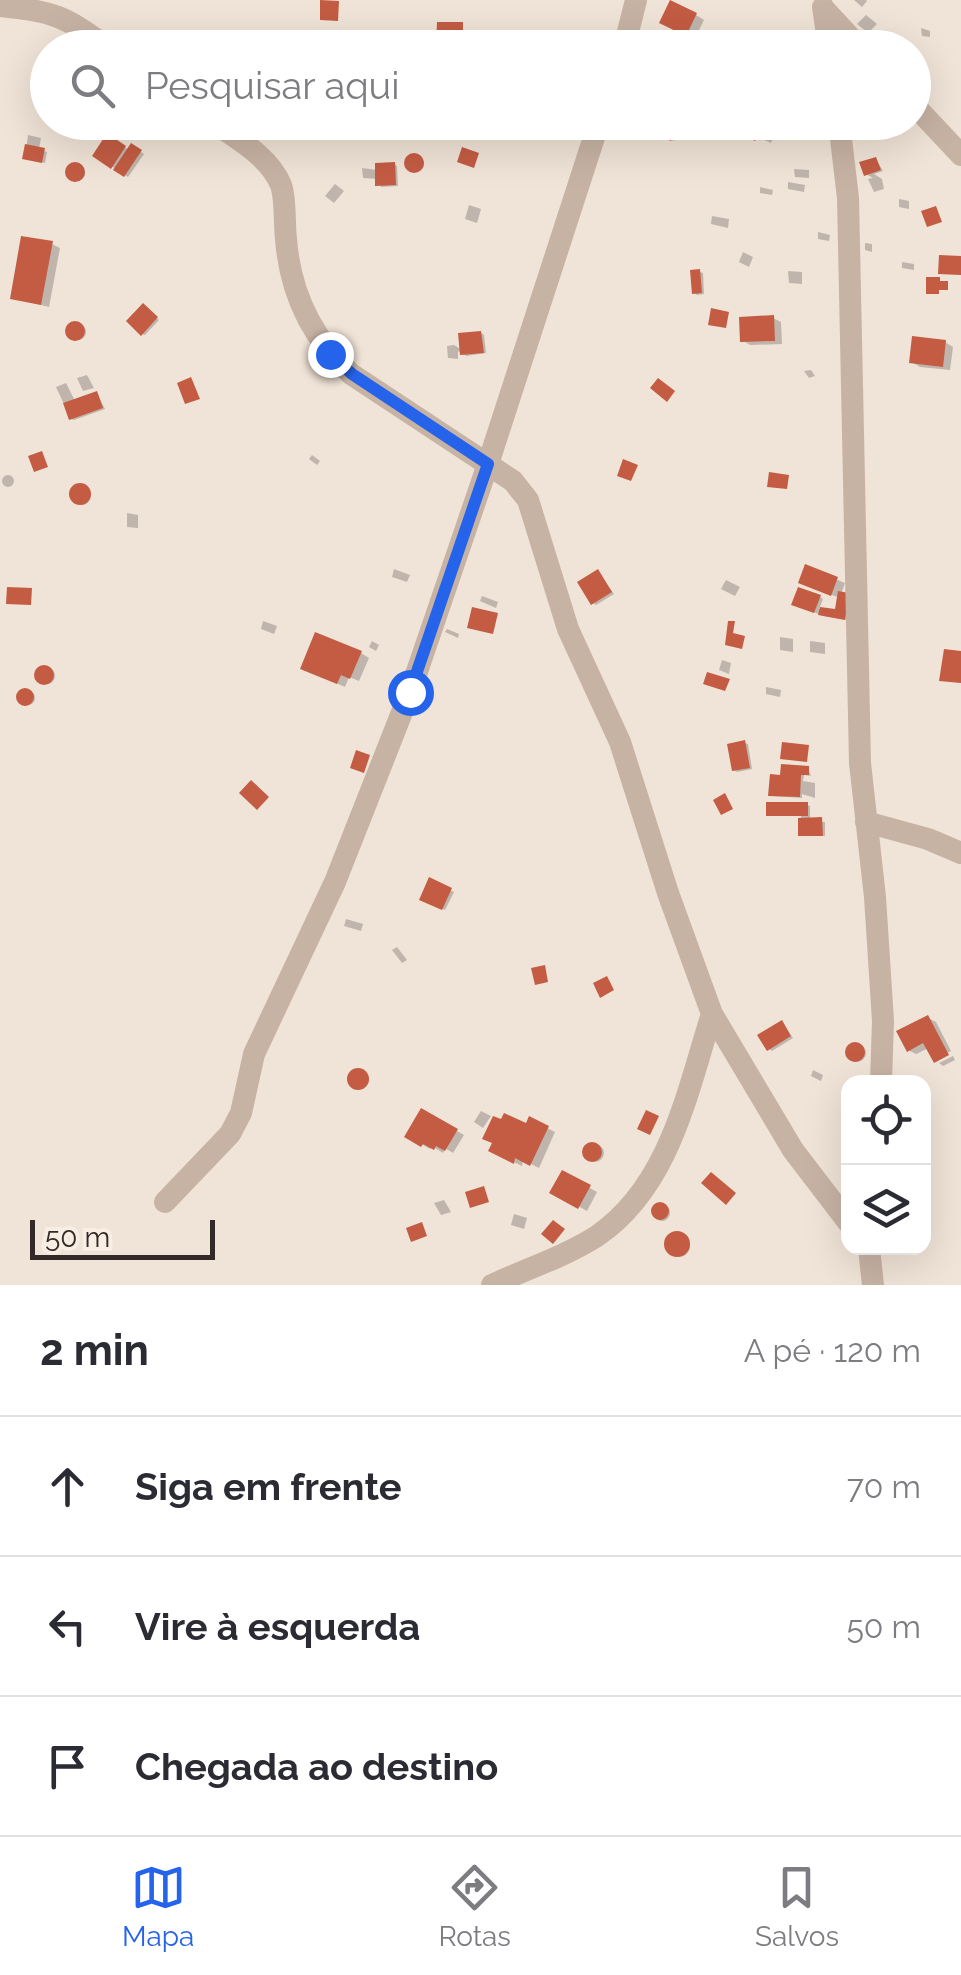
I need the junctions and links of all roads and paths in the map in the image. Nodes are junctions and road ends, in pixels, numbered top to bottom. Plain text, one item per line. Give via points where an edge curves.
1 (636, 0) edge
2 (822, 5) edge
3 (0, 6) edge
4 (83, 30) edge
5 (628, 30) edge
6 (827, 30) edge
7 (844, 30) edge
8 (931, 123) edge
9 (238, 140) edge
10 (593, 140) edge
11 (840, 140) edge
12 (961, 155) edge
13 (488, 464) junction
14 (866, 822) junction
15 (961, 853) edge
16 (712, 1014) junction
17 (881, 1075) edge
18 (165, 1202) dead end
19 (841, 1213) edge
20 (870, 1255) edge
21 (492, 1285) edge
22 (873, 1285) edge

1 - 5 street
2 - 6 street
2 - 7 street
3 - 4 street via 42,10
8 - 12 street
9 - 13 street via 260,156 282,187 288,274 308,323 330,354
10 - 13 street
11 - 14 street via 848,198
13 - 16 street via 528,500 568,629 620,742
13 - 18 street via 349,847 254,1054 241,1113 230,1134
14 - 15 street
14 - 17 street via 876,896
16 - 19 street via 793,1150
16 - 21 street via 674,1134 624,1214 595,1237
20 - 22 street

